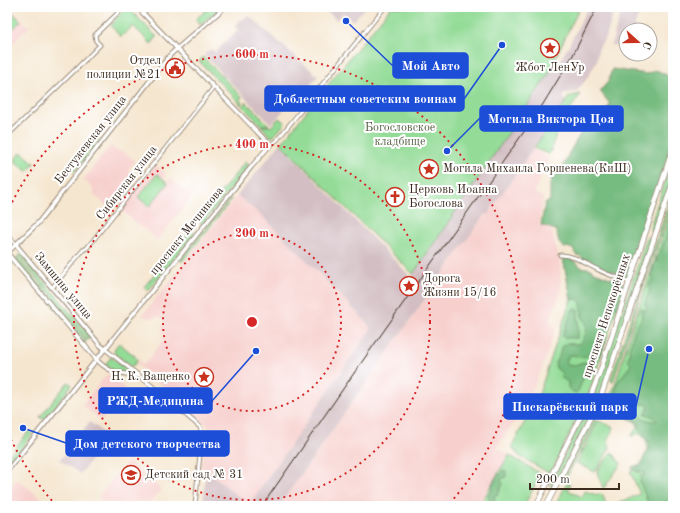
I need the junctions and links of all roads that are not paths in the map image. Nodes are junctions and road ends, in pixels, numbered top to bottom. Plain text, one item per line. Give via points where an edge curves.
1 (124, 7) edge
2 (137, 7) edge
3 (225, 7) edge
4 (385, 7) edge
5 (177, 49) junction
6 (214, 87) junction
7 (7, 136) edge
8 (270, 145) junction
9 (673, 148) edge
10 (673, 182) edge
11 (645, 233) junction
12 (7, 234) edge
13 (655, 236) junction
14 (16, 245) junction
15 (7, 253) edge
16 (560, 255) dead end
17 (629, 282) junction
18 (52, 288) junction
19 (105, 349) junction
20 (97, 360) junction
21 (139, 376) junction
22 (7, 471) edge
23 (195, 506) edge
24 (536, 506) edge
25 (546, 506) edge

1 - 7 street via 95,35 100,45
2 - 5 street
3 - 5 street, Бестужевская улица
4 - 8 street, проспект Мечникова via 277,140
5 - 6 street
5 - 14 street, Бестужевская улица via 38,223
6 - 8 street
6 - 18 street, Сибирская улица via 87,248
8 - 19 street, проспект Мечникова
9 - 11 main road, проспект Непокорённых
10 - 13 main road, проспект Непокорённых
11 - 13 main road
11 - 17 main road, проспект Непокорённых
12 - 14 street, Замшина улица
13 - 25 main road, проспект Непокорённых via 600,399
14 - 15 street, Бестужевская улица
14 - 18 street, Замшина улица
15 - 20 street, Замшина улица
16 - 17 street
17 - 24 main road, проспект Непокорённых via 591,395
18 - 19 street, Замшина улица
19 - 20 street, проспект Мечникова
19 - 21 street
20 - 21 street via 112,371
20 - 22 street, проспект Мечникова
21 - 23 street via 200,427 202,433

